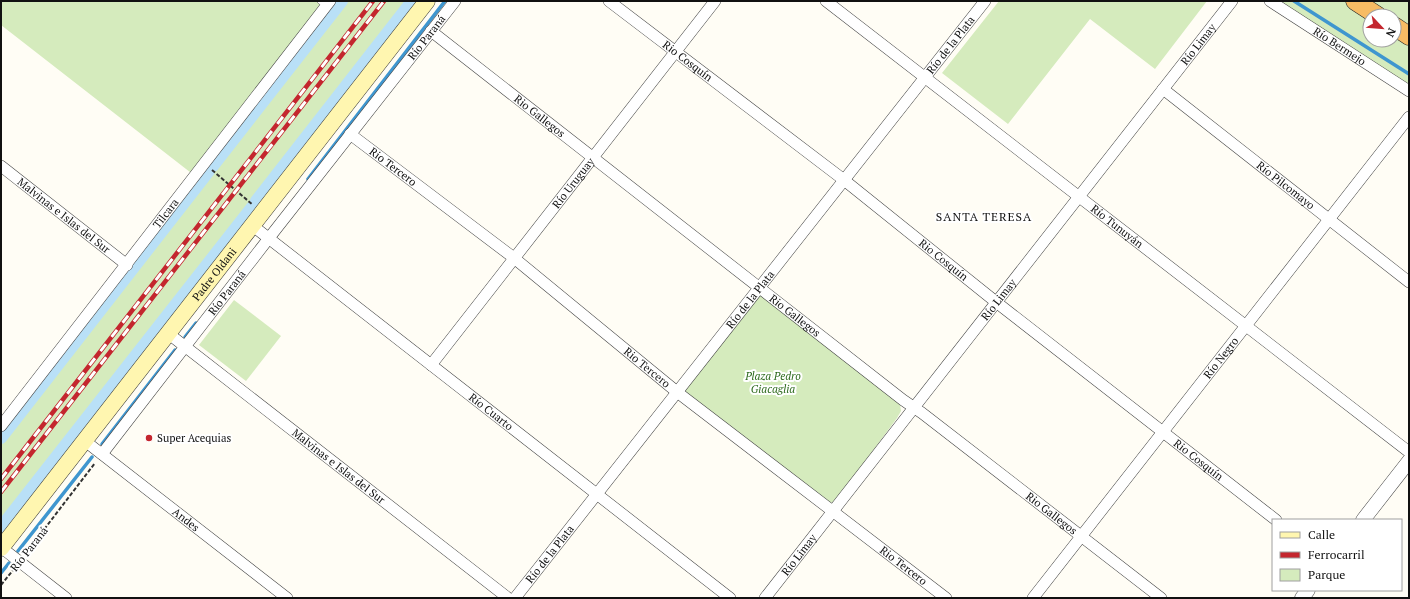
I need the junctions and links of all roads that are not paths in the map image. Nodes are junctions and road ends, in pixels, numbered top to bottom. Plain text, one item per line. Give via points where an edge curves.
1 (427, 1) edge
2 (455, 1) edge
3 (609, 1) edge
4 (715, 1) edge
5 (826, 1) edge
6 (985, 1) edge
7 (1232, 1) edge
8 (1270, 1) edge
9 (1355, 1) edge
10 (326, 3) edge
11 (1366, 8) edge
12 (431, 31) junction
13 (675, 52) junction
14 (925, 77) junction
15 (1163, 89) junction
16 (1409, 91) edge
17 (1409, 117) edge
18 (350, 134) junction
19 (593, 157) junction
20 (1, 166) edge
21 (844, 180) junction
22 (1079, 197) junction
23 (1329, 219) junction
24 (253, 226) junction
25 (269, 238) junction
26 (514, 258) junction
27 (127, 265) junction
28 (1409, 282) edge
29 (759, 287) junction
30 (996, 302) junction
31 (1246, 326) junction
32 (169, 334) junction
33 (185, 346) junction
34 (431, 365) junction
35 (677, 392) junction
36 (914, 407) junction
37 (1, 426) edge
38 (1163, 432) junction
39 (85, 441) junction
40 (1409, 452) edge
41 (102, 454) junction
42 (1409, 461) edge
43 (597, 494) junction
44 (833, 512) junction
45 (1275, 519) edge
46 (1364, 519) edge
47 (1081, 536) junction
48 (1, 548) edge
49 (66, 598) edge
50 (287, 598) edge
51 (508, 598) edge
52 (515, 598) edge
53 (730, 598) edge
54 (765, 598) edge
55 (946, 598) edge
56 (1033, 598) edge
57 (1161, 598) edge

1 - 24 main road, Padre Oldani
2 - 12 street, Río Paraná
3 - 13 street, Rio Cosquín
4 - 13 street, Río Uruguay
5 - 14 street, Río Tunuyán
6 - 14 street, Río de la Plata
7 - 15 street, Río Limay
8 - 16 street, Río Bermejo
9 - 11 highway
10 - 27 street, Tilcara
12 - 18 street, Río Paraná
12 - 19 street, Rio Gallegos
13 - 19 street, Río Uruguay
13 - 21 street, Rio Cosquín
14 - 21 street, Río de la Plata
14 - 22 street, Río Tunuyán
15 - 22 street, Río Limay
15 - 23 street, Río Pilcomayo
17 - 23 street, Río Negro
18 - 25 street, Río Paraná
18 - 26 street, Rio Tercero
19 - 26 street, Río Uruguay
19 - 29 street, Rio Gallegos
20 - 27 street, Malvinas e Islas del Sur
21 - 29 street, Río de la Plata
21 - 30 street, Rio Cosquín
22 - 30 street, Río Limay
22 - 31 street, Río Tunuyán
23 - 28 street, Río Pilcomayo
23 - 31 street, Río Negro
24 - 25 street, Río Cuarto
24 - 32 main road, Padre Oldani
25 - 33 street, Río Paraná
25 - 34 street, Río Cuarto
26 - 34 street, Río Uruguay
26 - 35 street, Rio Tercero
27 - 37 street, Tilcara
29 - 35 street, Río de la Plata
29 - 36 street, Rio Gallegos
30 - 36 street, Río Limay
30 - 38 street, Rio Cosquín
31 - 38 street, Río Negro
31 - 40 street, Río Tunuyán
32 - 33 street, Malvinas e Islas del Sur
32 - 39 main road, Padre Oldani
33 - 41 street, Río Paraná
33 - 51 street, Malvinas e Islas del Sur
34 - 43 street, Río Cuarto
35 - 43 street, Río de la Plata
35 - 44 street, Rio Tercero
36 - 44 street, Río Limay
36 - 47 street, Rio Gallegos
38 - 45 street, Rio Cosquín
38 - 47 street, Río Negro
39 - 41 street, Andes
39 - 48 main road, Padre Oldani
41 - 50 street, Andes
42 - 46 street
43 - 52 street, Río de la Plata
43 - 53 street, Río Cuarto
44 - 54 street, Río Limay
44 - 55 street, Rio Tercero
47 - 56 street, Río Negro
47 - 57 street, Rio Gallegos
48 - 49 street

